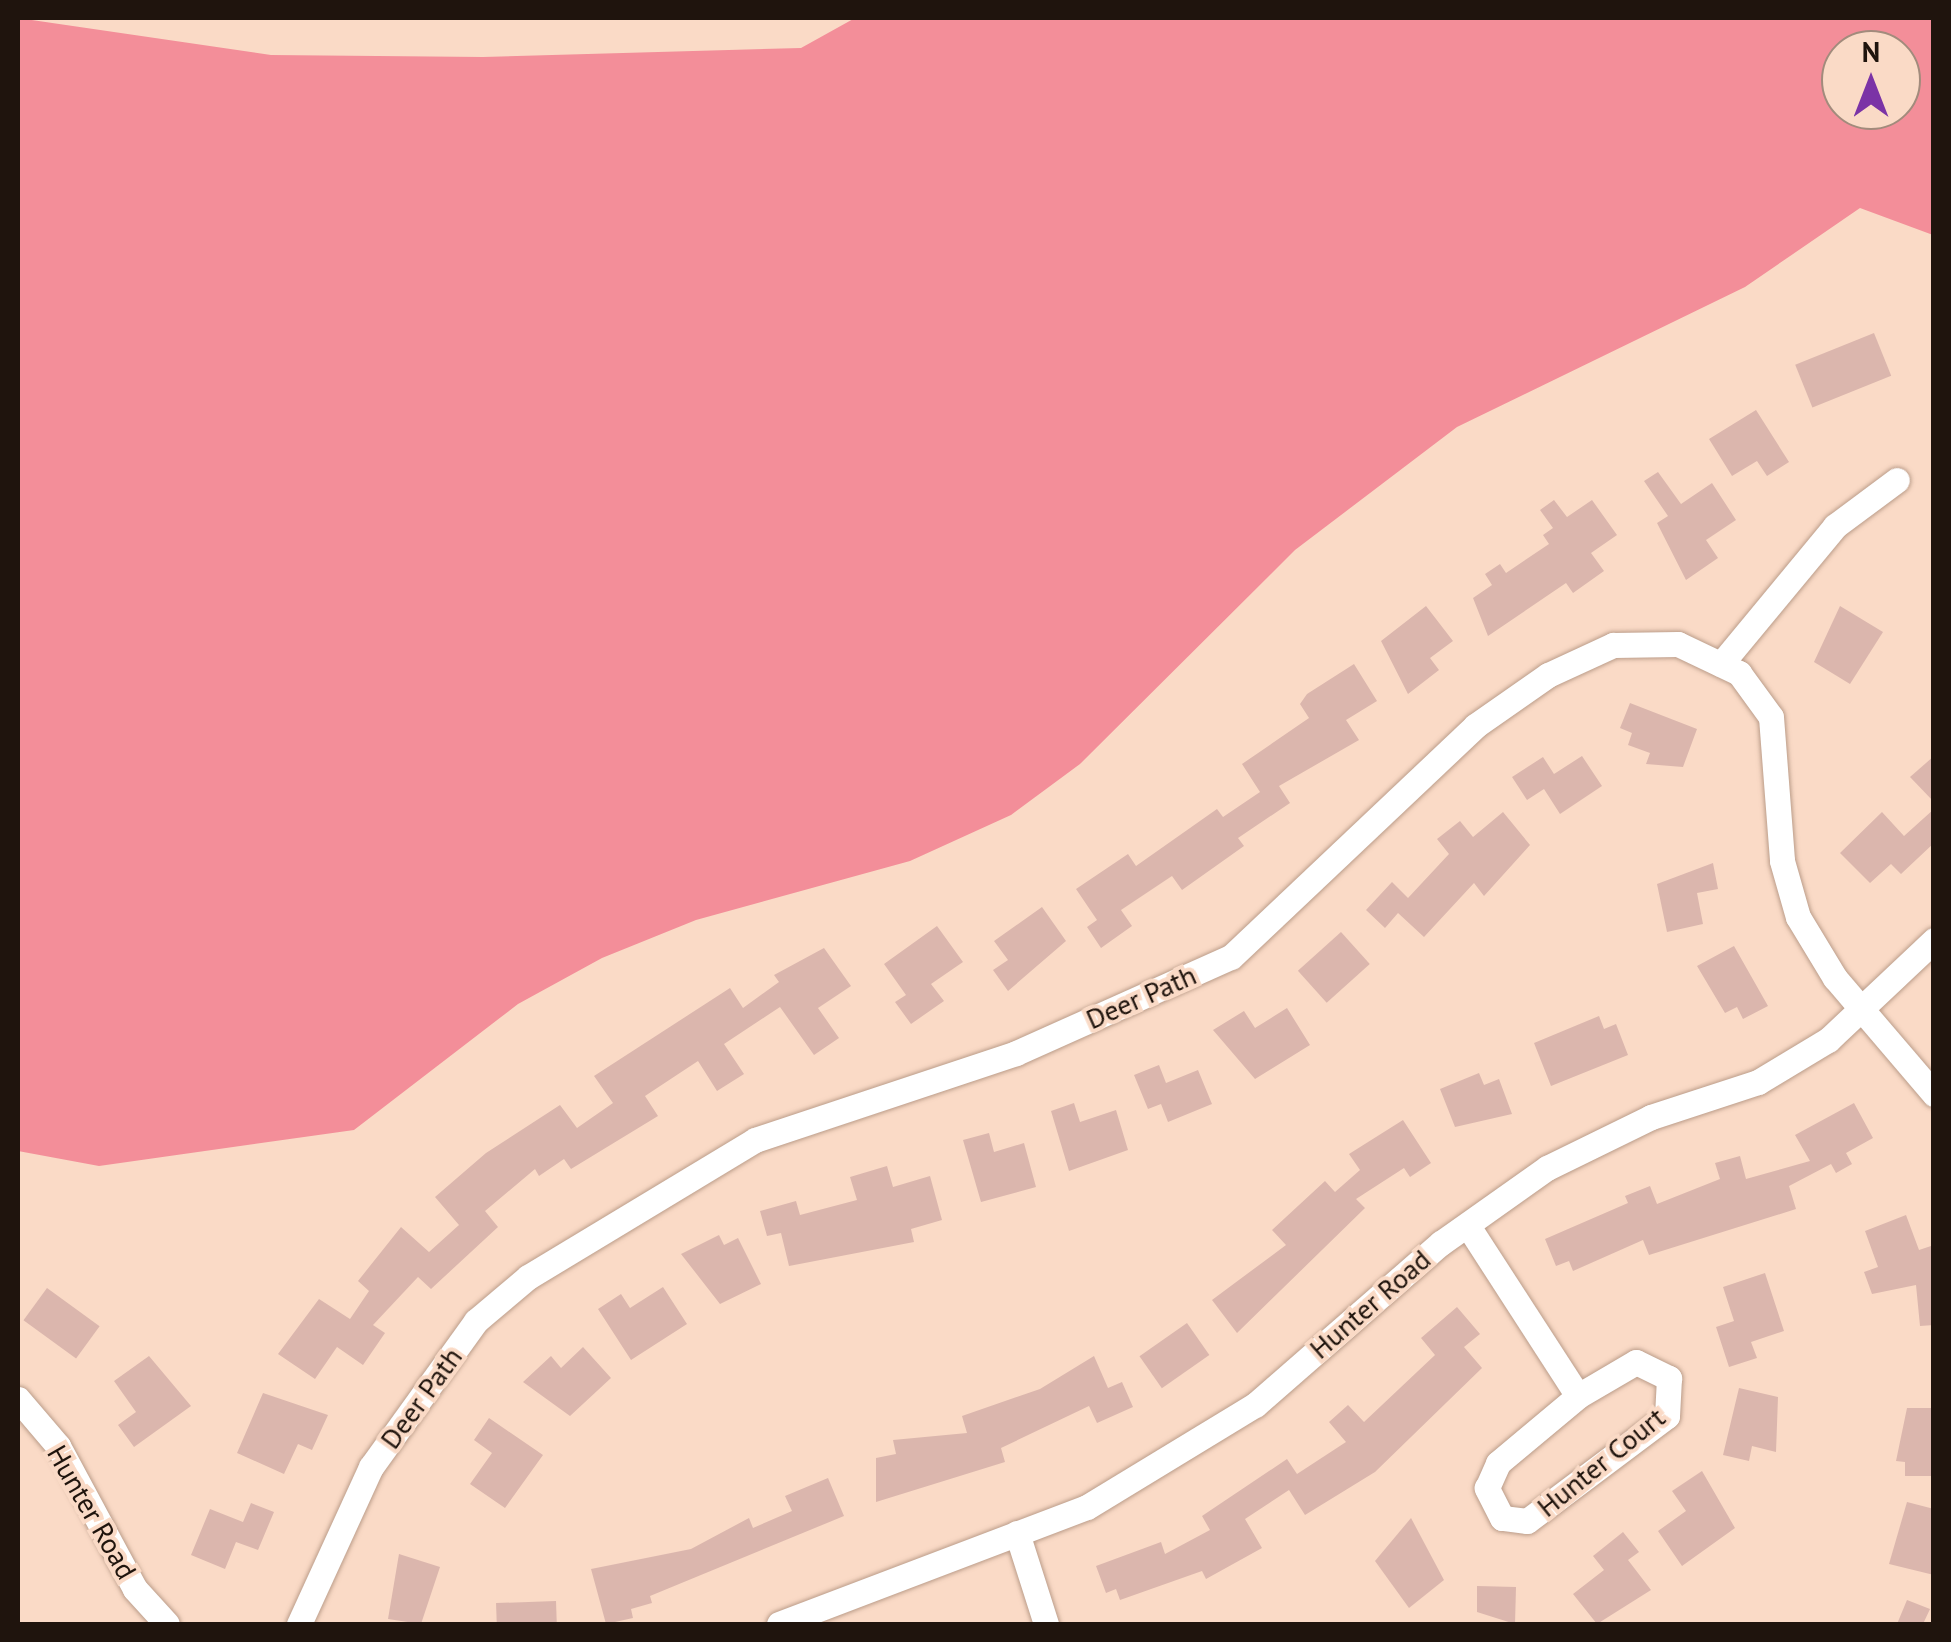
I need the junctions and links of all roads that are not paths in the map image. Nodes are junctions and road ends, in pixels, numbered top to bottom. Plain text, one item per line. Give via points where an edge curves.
1 (1897, 480) dead end
2 (1721, 664) junction
3 (1934, 940) edge
4 (1863, 1010) junction
5 (1934, 1094) edge
6 (1468, 1226) junction
7 (1578, 1396) junction
8 (18, 1399) edge
9 (1017, 1533) junction
10 (167, 1624) edge
11 (300, 1624) edge
12 (779, 1624) edge
13 (1046, 1624) edge

1 - 2 street via 1835,526
2 - 4 street, Deer Path via 1739,673 1770,717 1782,862 1798,917
2 - 11 street, Deer Path via 1678,644 1612,646 1548,675 1475,726 1230,957 1016,1052 755,1140 528,1277 476,1320 371,1467
3 - 4 street, Hunter Road
4 - 5 street, Deer Path
4 - 6 street, Hunter Road via 1758,1082 1651,1117 1546,1168
6 - 7 street
6 - 9 street, Hunter Road via 1255,1404 1087,1507
7 - 7 street, Hunter Court via 1498,1463 1487,1488 1502,1518 1527,1521 1544,1510 1667,1416 1674,1398 1660,1367 1636,1362
8 - 10 street, Hunter Road via 58,1446 135,1589
9 - 12 street, Hunter Road
9 - 13 street

